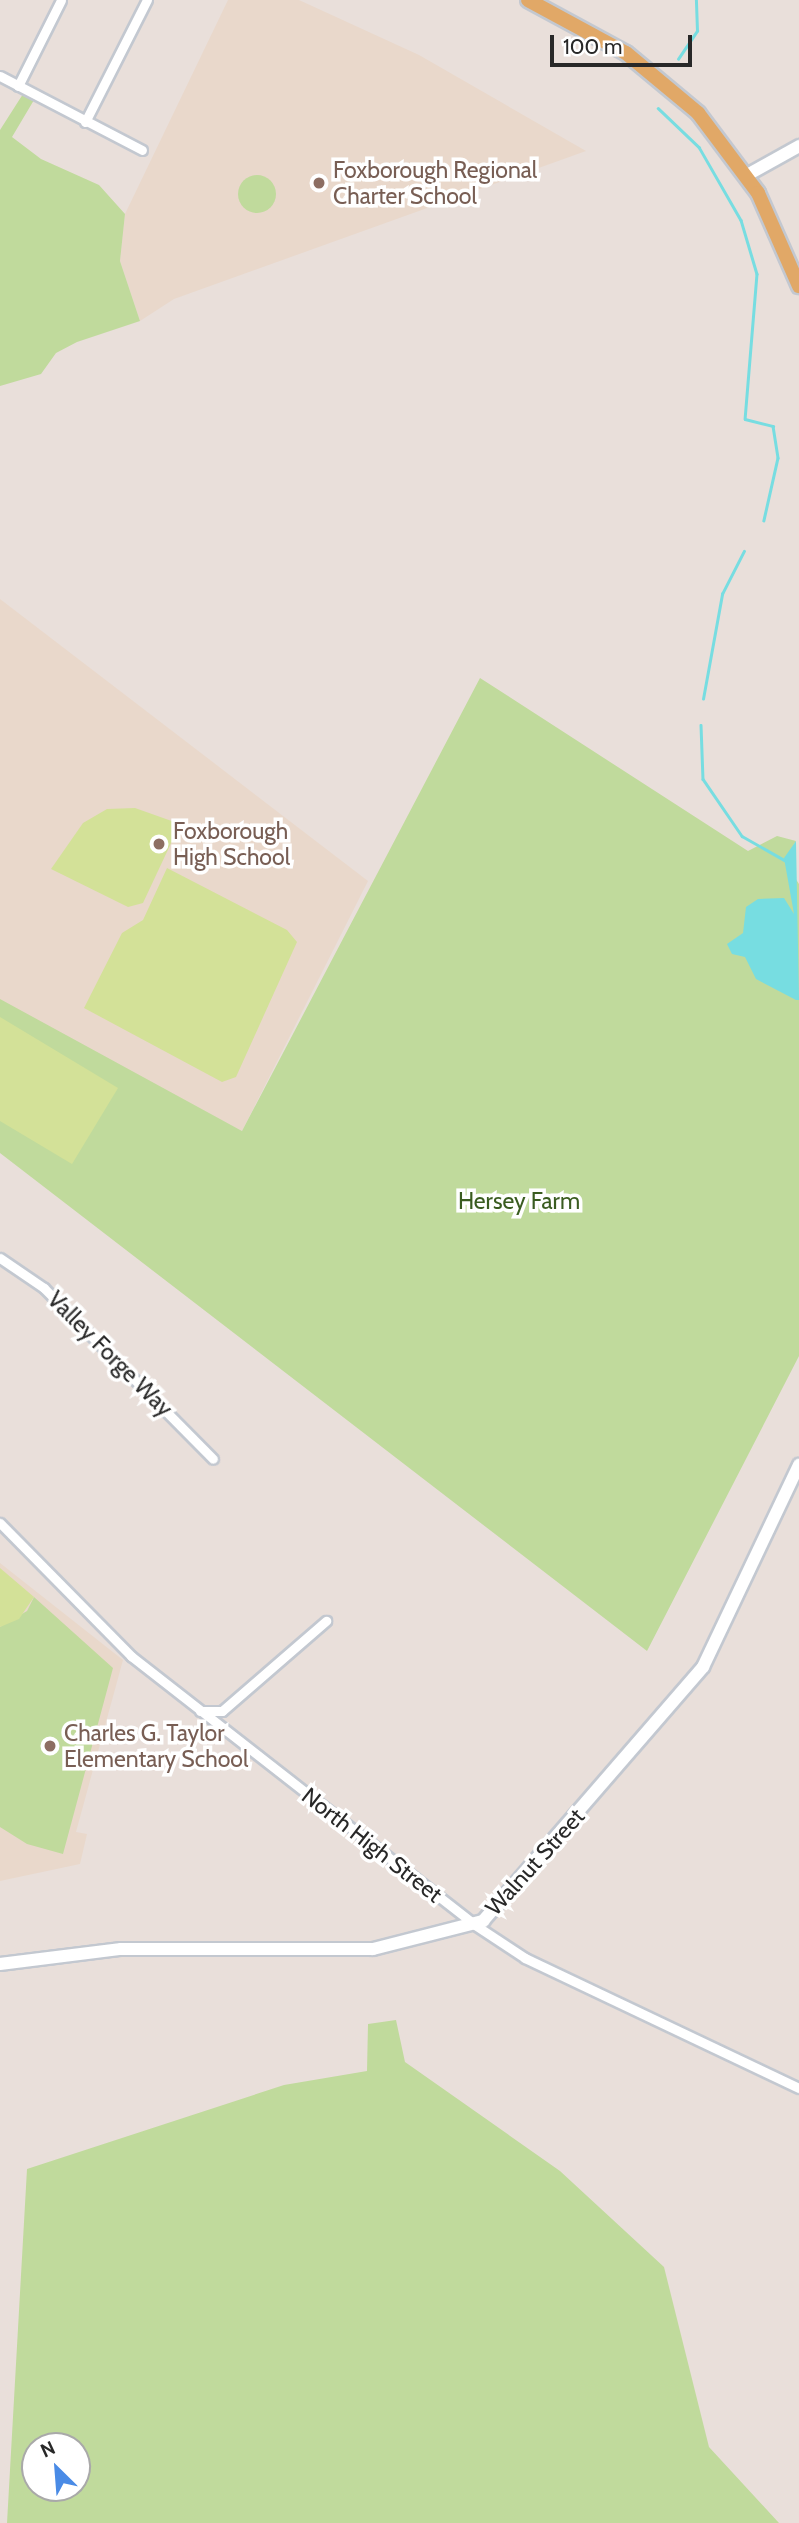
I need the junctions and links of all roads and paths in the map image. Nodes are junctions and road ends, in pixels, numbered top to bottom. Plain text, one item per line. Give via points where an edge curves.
1 (61, 0) edge
2 (147, 0) edge
3 (528, 0) edge
4 (0, 76) edge
5 (18, 86) junction
6 (85, 122) junction
7 (799, 146) edge
8 (142, 150) dead end
9 (747, 175) junction
10 (799, 286) edge
11 (0, 1258) edge
12 (213, 1459) dead end
13 (799, 1465) edge
14 (0, 1523) edge
15 (326, 1621) dead end
16 (200, 1711) junction
17 (475, 1925) junction
18 (0, 1964) edge
19 (799, 2088) edge

1 - 5 street
2 - 6 street
3 - 9 main road via 654,73 707,122
4 - 5 street
5 - 6 street
6 - 8 street
7 - 9 street
9 - 10 main road
11 - 12 street, Valley Forge Way via 44,1288
13 - 17 street, Walnut Street via 703,1667 505,1901
14 - 16 street, North High Street via 91,1620
15 - 16 street via 222,1711
16 - 17 street, North High Street
17 - 18 street, Walnut Street via 373,1949 121,1949
17 - 19 street, North High Street via 525,1958

